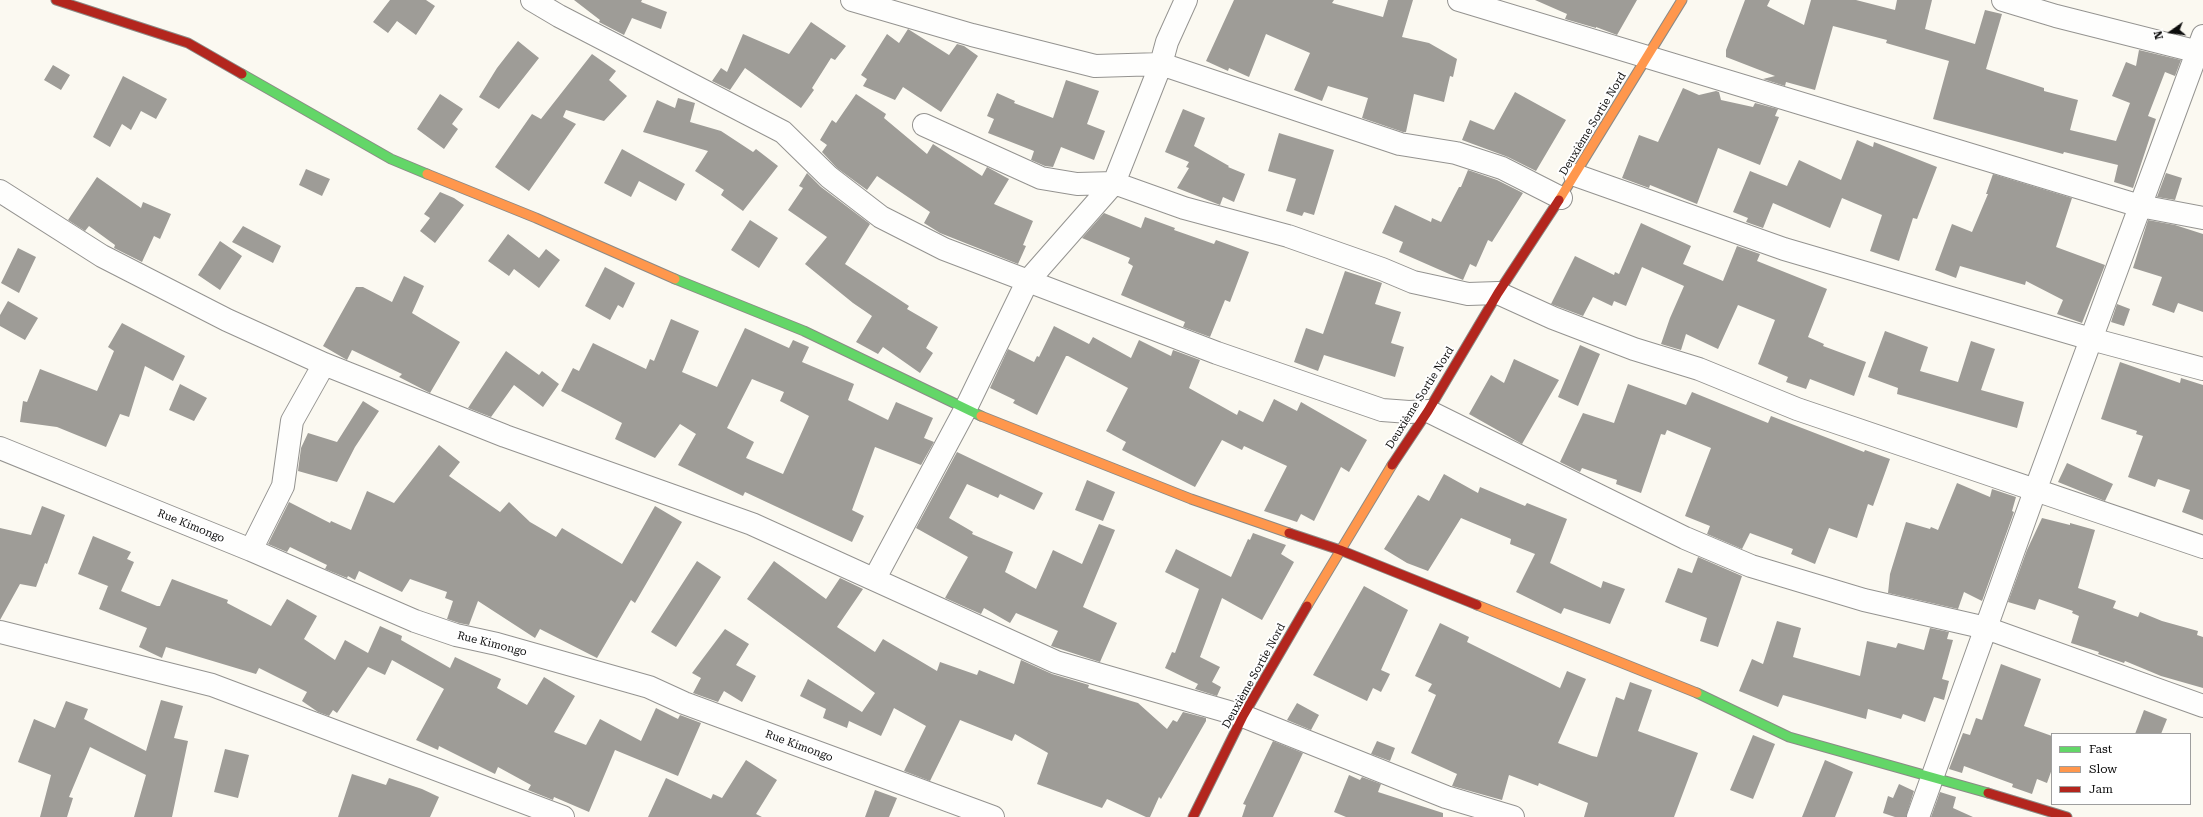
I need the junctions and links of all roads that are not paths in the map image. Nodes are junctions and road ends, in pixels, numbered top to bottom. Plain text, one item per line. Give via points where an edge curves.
1 (56, 0) edge
2 (532, 0) edge
3 (852, 0) edge
4 (1186, 0) edge
5 (1459, 0) edge
6 (1682, 0) edge
7 (2003, 0) edge
8 (2059, 8) edge
9 (2201, 46) edge
10 (1647, 57) junction
11 (1161, 64) junction
12 (924, 125) dead end
13 (1575, 176) junction
14 (1114, 183) junction
15 (0, 191) edge
16 (1561, 198) junction
17 (2140, 206) junction
18 (2203, 218) edge
19 (1026, 282) junction
20 (1498, 294) junction
21 (2091, 340) junction
22 (324, 364) junction
23 (2203, 368) edge
24 (965, 410) junction
25 (1428, 411) junction
26 (0, 448) edge
27 (2035, 491) junction
28 (2203, 547) edge
29 (251, 550) junction
30 (1340, 550) junction
31 (875, 578) junction
32 (1986, 628) junction
33 (0, 632) edge
34 (2203, 706) edge
35 (1243, 716) junction
36 (1933, 777) junction
37 (563, 817) edge
38 (993, 817) edge
39 (1193, 817) edge
40 (1513, 817) edge
41 (1918, 817) edge
42 (2067, 817) edge

1 - 24 street via 188,43 391,159 536,218 718,298 804,331
2 - 19 street via 783,132 829,177 881,217 944,249
3 - 11 street via 972,35 1095,66
4 - 11 street via 1167,42
5 - 10 street
6 - 10 street, Deuxième Sortie Nord
7 - 8 street
8 - 9 street
9 - 17 street
10 - 13 street, Deuxième Sortie Nord
10 - 17 street
11 - 14 street
11 - 16 street via 1400,144 1456,153 1502,168
12 - 14 street via 1041,178 1077,184
13 - 16 street, Deuxième Sortie Nord
13 - 21 street via 1784,249
14 - 19 street
14 - 20 street via 1184,208 1288,236 1413,282 1468,294
15 - 22 street via 102,256 227,320
16 - 20 street, Deuxième Sortie Nord
17 - 18 street
17 - 21 street
19 - 24 street
19 - 25 street via 1217,353 1382,410
20 - 25 street, Deuxième Sortie Nord
20 - 27 street via 1553,318 1634,349 1699,369 1797,409
21 - 23 street
21 - 27 street
22 - 29 street via 292,421 283,486
22 - 31 street via 505,436 752,524
24 - 30 street via 1191,499
24 - 31 street
25 - 30 street, Deuxième Sortie Nord
25 - 32 street via 1685,538 1751,566 1864,600
26 - 29 street, Rue Kimongo
27 - 28 street
27 - 32 street
29 - 38 street, Rue Kimongo via 415,621 456,635 650,687 684,703
30 - 35 street, Deuxième Sortie Nord
30 - 36 street via 1689,689 1789,737
31 - 35 street via 1056,662
32 - 34 street
32 - 36 street
33 - 37 street via 212,685
35 - 39 street, Deuxième Sortie Nord
35 - 40 street via 1446,797
36 - 41 street
36 - 42 street

